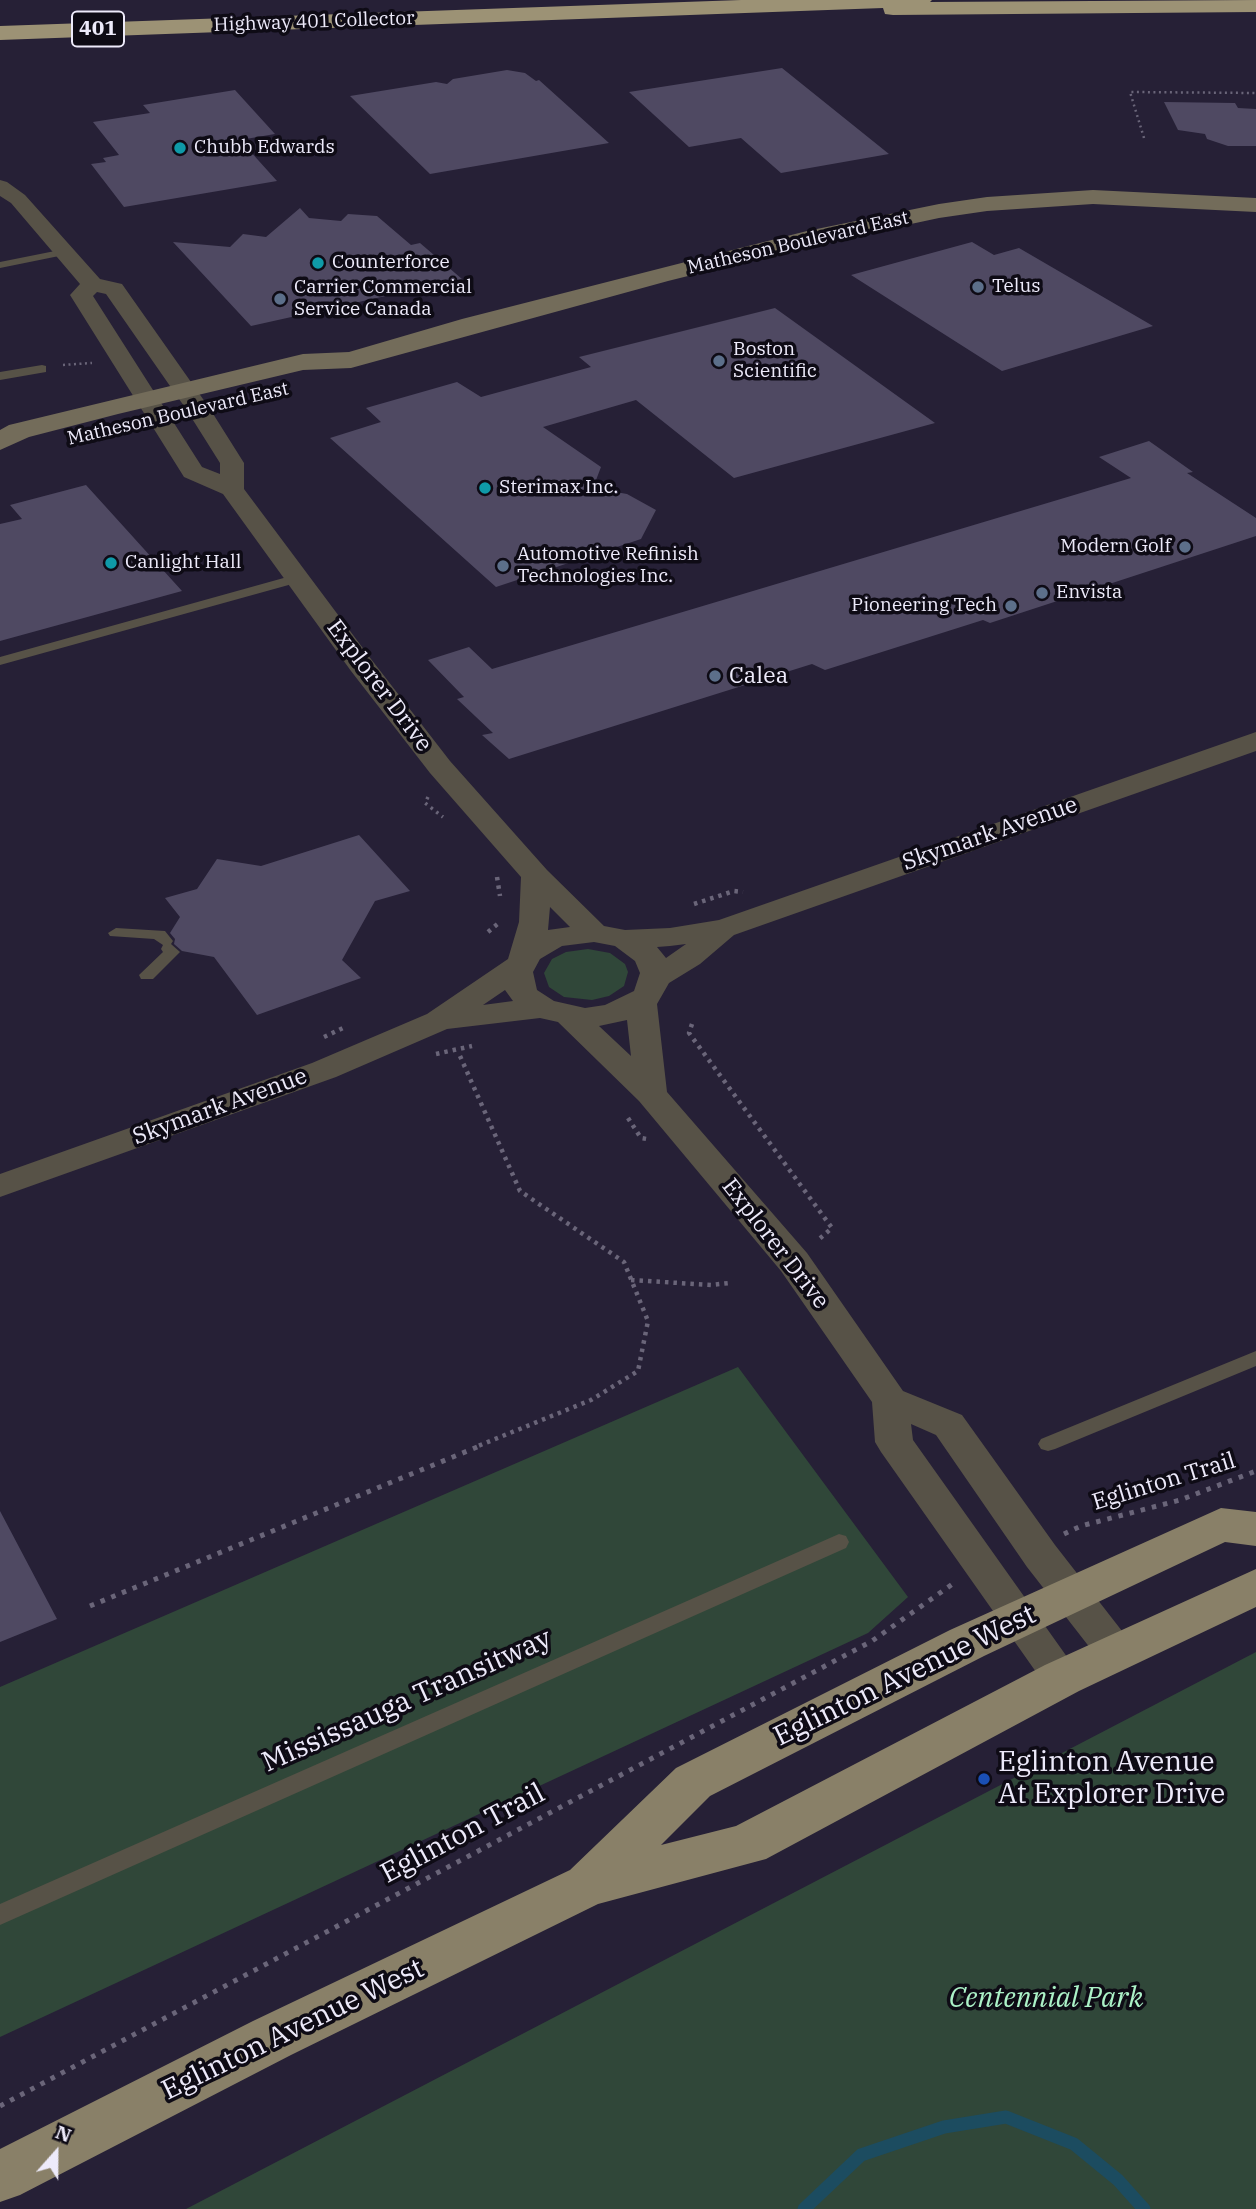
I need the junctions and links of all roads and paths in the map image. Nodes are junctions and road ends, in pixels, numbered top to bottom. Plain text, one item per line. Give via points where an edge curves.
1 (921, 0) edge
2 (1256, 6) edge
3 (691, 8) junction
4 (0, 33) edge
5 (1256, 93) edge
6 (1144, 138) dead end
7 (0, 186) edge
8 (1256, 205) edge
9 (65, 252) junction
10 (0, 265) edge
11 (92, 284) junction
12 (121, 358) junction
13 (42, 369) joint
14 (0, 376) edge
15 (191, 400) junction
16 (153, 408) junction
17 (0, 442) edge
18 (0, 450) edge
19 (232, 489) junction
20 (298, 578) junction
21 (0, 661) edge
22 (1256, 741) edge
23 (440, 767) junction
24 (451, 823) dead end
25 (497, 874) dead end
26 (536, 876) junction
27 (500, 901) dead end
28 (501, 911) dead end
29 (725, 928) junction
30 (488, 932) dead end
31 (116, 933) dead end
32 (594, 933) junction
33 (625, 939) junction
34 (523, 960) junction
35 (147, 975) dead end
36 (648, 989) junction
37 (556, 1012) junction
38 (438, 1021) junction
39 (692, 1024) dead end
40 (460, 1056) dead end
41 (651, 1094) junction
42 (0, 1186) edge
43 (794, 1262) junction
44 (631, 1280) junction
45 (729, 1283) dead end
46 (1256, 1358) edge
47 (890, 1400) junction
48 (1048, 1444) dead end
49 (1256, 1471) edge
50 (1081, 1526) dead end
51 (1256, 1529) edge
52 (839, 1542) dead end
53 (1256, 1587) edge
54 (940, 1591) dead end
55 (1070, 1594) junction
56 (90, 1606) dead end
57 (1019, 1619) junction
58 (1115, 1651) junction
59 (1062, 1678) junction
60 (587, 1885) junction
61 (0, 1915) edge
62 (0, 2106) edge
63 (0, 2177) edge

1 - 3 highway, Highway 401 Collector / 401
2 - 3 highway
3 - 4 highway, Highway 401 Collector / 401
5 - 6 path via 1129,92
7 - 9 street, Explorer Drive via 18,199
8 - 15 street, Matheson Boulevard East via 1093,197 939,211 807,239 471,325 351,360 331,377
9 - 10 lane
9 - 11 street, Explorer Drive
11 - 12 street, Explorer Drive via 81,295
11 - 15 street, Explorer Drive via 114,289
12 - 13 path via 72,366 50,364
12 - 16 street, Explorer Drive
13 - 14 lane
15 - 16 street, Matheson Boulevard East
15 - 19 street, Explorer Drive via 232,463
16 - 17 street, Matheson Boulevard East via 19,431
16 - 18 street, Matheson Boulevard East via 33,449
16 - 19 street, Explorer Drive via 193,472
19 - 20 street, Explorer Drive
20 - 21 lane
20 - 23 street, Explorer Drive
22 - 29 street, Skymark Avenue
23 - 24 path via 425,803
23 - 26 street, Explorer Drive
25 - 27 path
26 - 32 street, Explorer Drive
26 - 34 street via 534,922
28 - 30 path via 501,921
29 - 33 street, Skymark Avenue
29 - 36 street, Skymark Avenue
31 - 35 lane via 159,934 172,952
32 - 33 street
32 - 34 street via 554,938
33 - 36 street via 654,964
34 - 37 street via 520,989 526,997
34 - 38 street, Skymark Avenue
36 - 37 street via 613,1014
36 - 41 street
37 - 38 street, Skymark Avenue
37 - 41 street, Explorer Drive via 594,1037
38 - 42 street, Skymark Avenue via 324,1070
39 - 43 path via 689,1033 832,1228
40 - 44 path via 520,1191 624,1262
41 - 43 street, Explorer Drive
43 - 47 street, Explorer Drive
44 - 45 path
44 - 56 path via 648,1321 638,1371 591,1400
46 - 48 lane
47 - 55 street via 949,1425
47 - 57 street, Explorer Drive via 894,1442
49 - 50 path, Eglinton Trail via 1180,1500
51 - 55 main road, Eglinton Avenue West via 1221,1525
52 - 61 lane, Mississauga Transitway
53 - 58 main road, Eglinton Avenue West
54 - 62 path, Eglinton Trail via 872,1642
55 - 57 main road, Eglinton Avenue West
55 - 58 street
57 - 59 street, Explorer Drive
57 - 60 main road, Eglinton Avenue West via 693,1782
58 - 59 main road, Eglinton Avenue West
59 - 60 main road, Eglinton Avenue West via 748,1844
60 - 63 main road, Eglinton Avenue West

